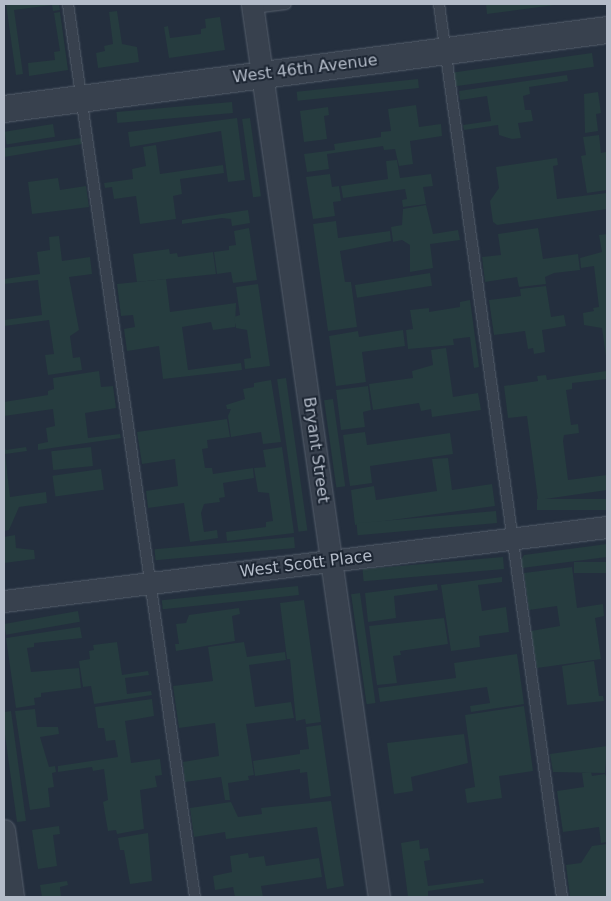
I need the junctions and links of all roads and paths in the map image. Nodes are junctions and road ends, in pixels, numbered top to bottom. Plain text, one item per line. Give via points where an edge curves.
1 (68, 4) edge
2 (286, 4) edge
3 (438, 4) edge
4 (253, 6) edge
5 (607, 30) edge
6 (445, 51) junction
7 (262, 75) junction
8 (82, 99) junction
9 (4, 109) edge
10 (607, 527) edge
11 (513, 539) junction
12 (332, 561) junction
13 (150, 584) junction
14 (4, 601) edge
15 (4, 830) edge
16 (5, 853) edge
17 (13, 897) edge
18 (194, 897) edge
19 (379, 897) edge
20 (562, 897) edge

1 - 8 lane
2 - 4 lane
3 - 6 lane
4 - 7 street, Bryant Street
5 - 6 street, West 46th Avenue
6 - 7 street, West 46th Avenue
6 - 11 lane
7 - 8 street, West 46th Avenue
7 - 12 street, Bryant Street
8 - 9 street, West 46th Avenue
8 - 13 lane
10 - 11 street, West Scott Place
11 - 12 street, West Scott Place
11 - 20 lane
12 - 13 street, West Scott Place
12 - 19 street, Bryant Street
13 - 14 street, West Scott Place
13 - 18 lane
15 - 16 street
16 - 17 street

